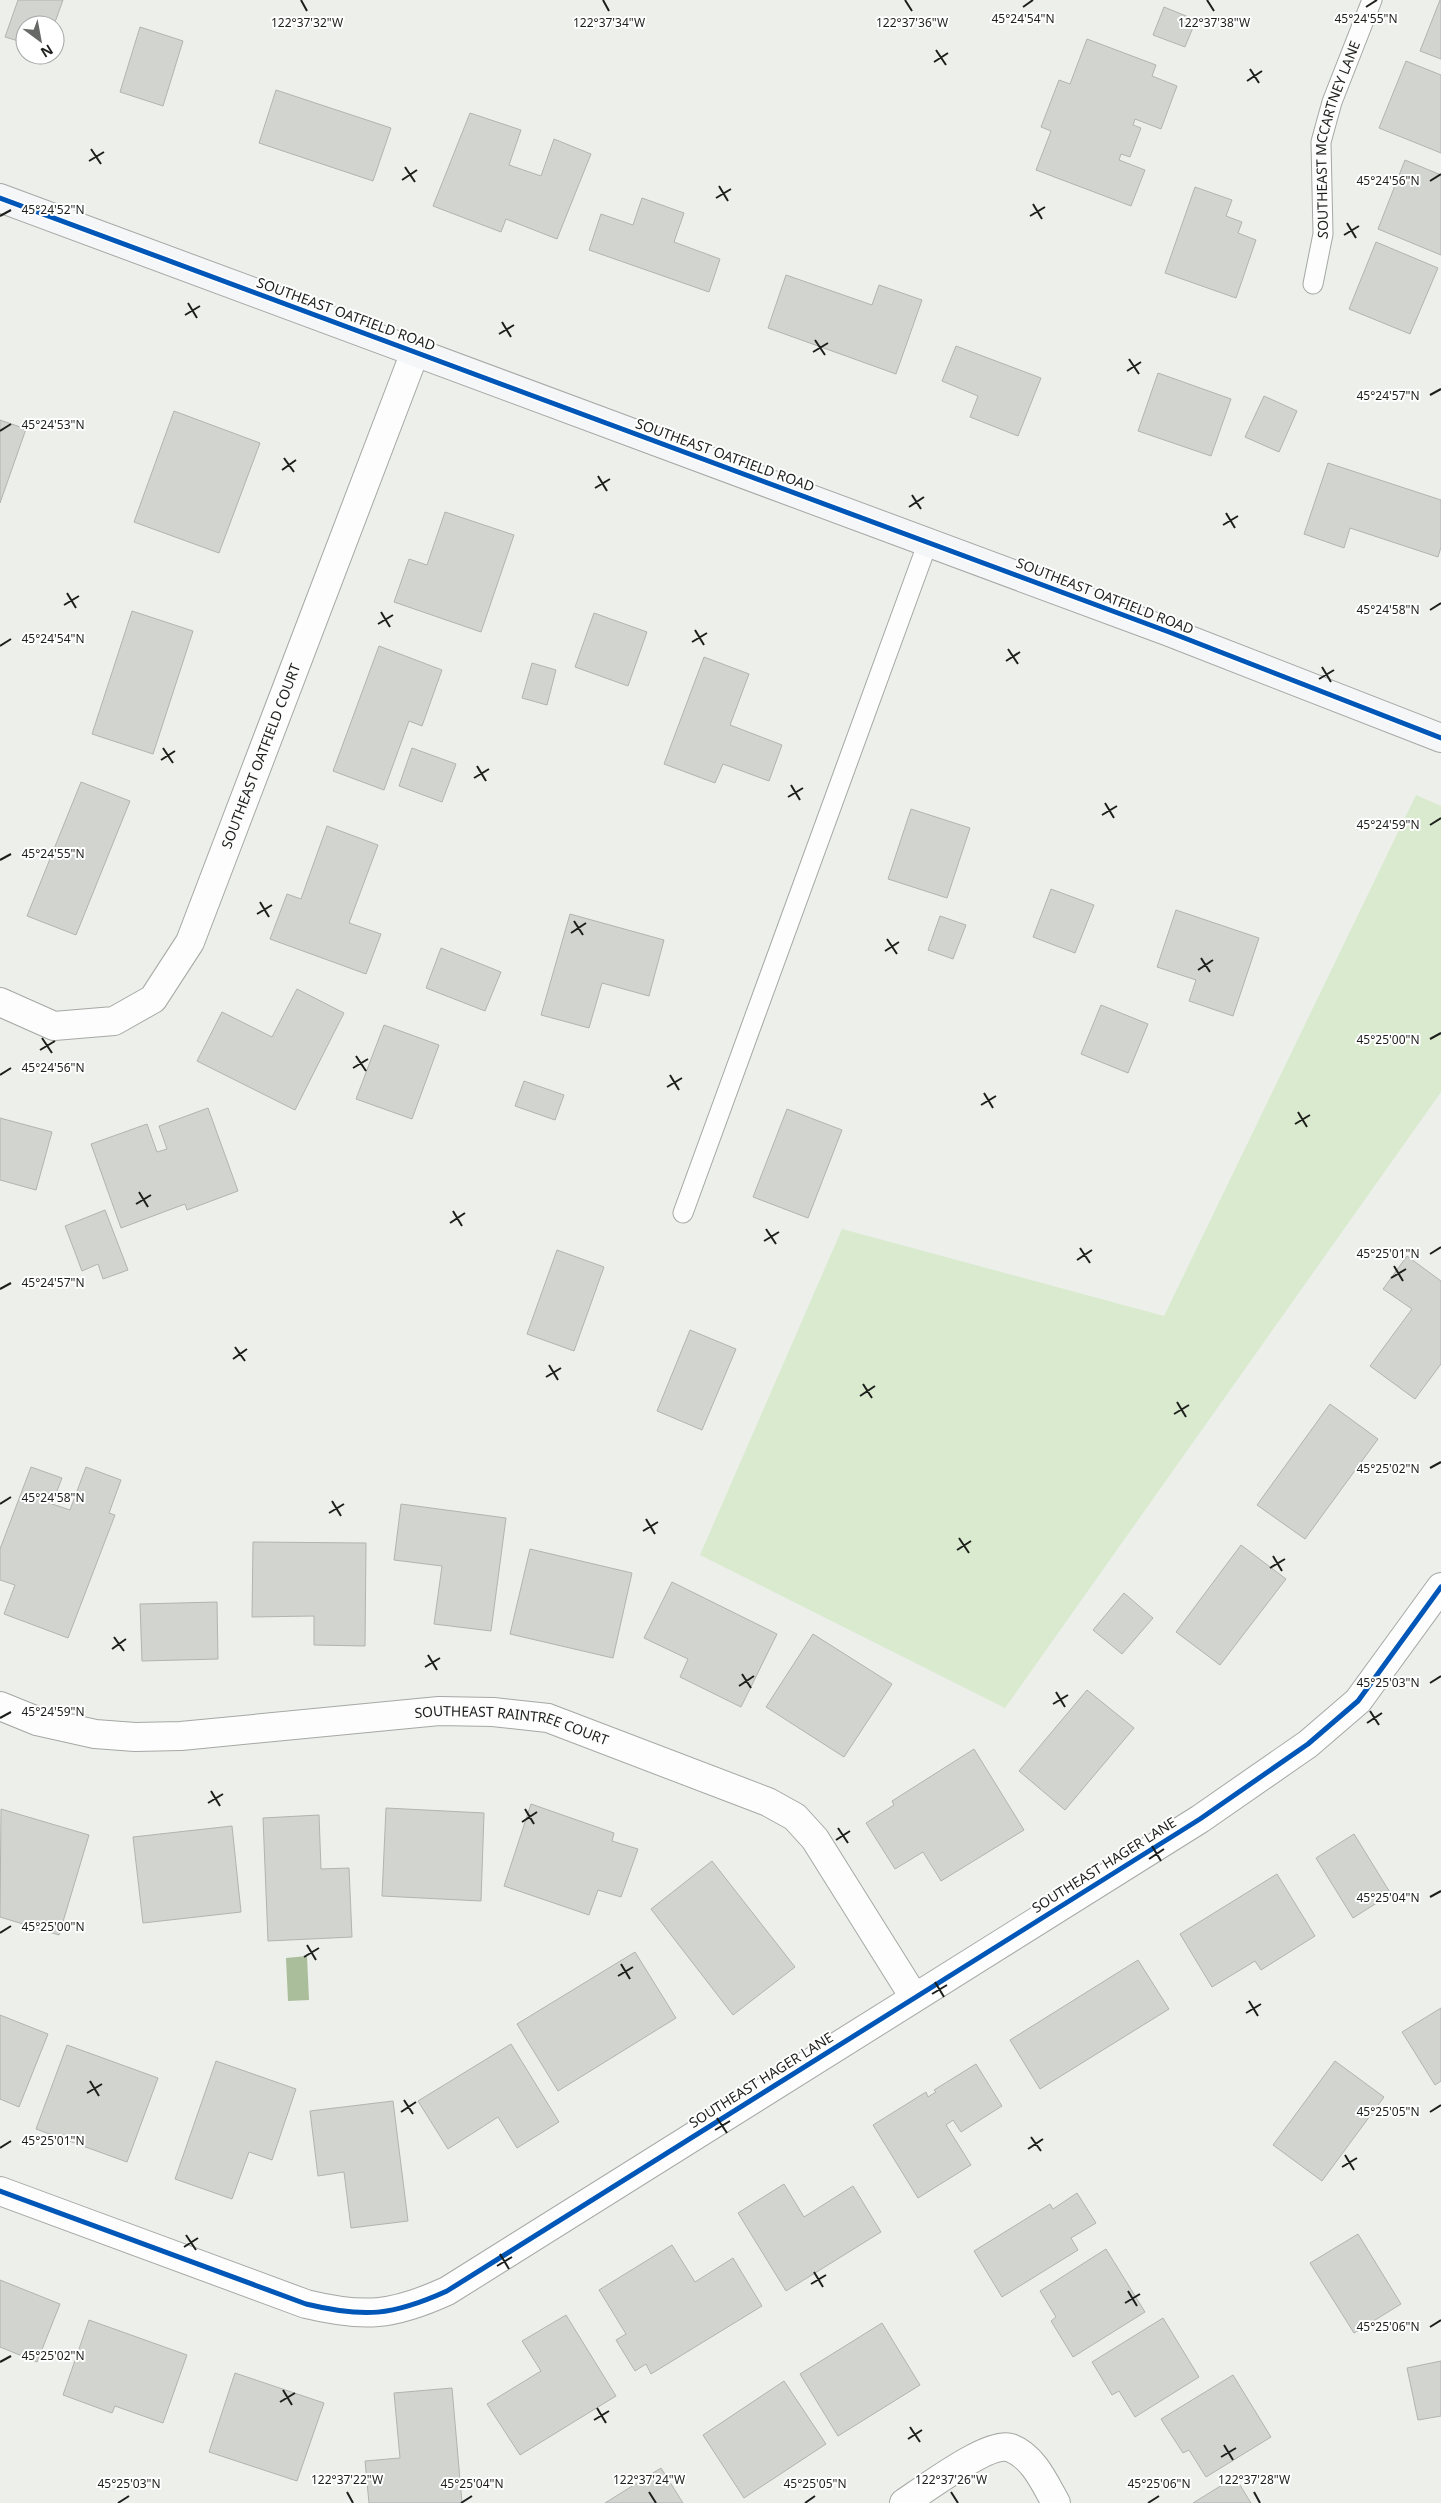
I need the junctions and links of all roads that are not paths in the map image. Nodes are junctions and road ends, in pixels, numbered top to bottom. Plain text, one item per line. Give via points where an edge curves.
1 (1372, 0) edge
2 (0, 198) edge
3 (1312, 284) dead end
4 (415, 352) junction
5 (928, 542) junction
6 (1441, 738) edge
7 (0, 1002) edge
8 (683, 1213) dead end
9 (1441, 1587) edge
10 (0, 1706) edge
11 (914, 1997) junction
12 (0, 2191) edge
13 (904, 2503) edge
14 (1056, 2503) edge

1 - 3 lane, SOUTHEAST MCCARTNEY LANE via 1332,102 1322,142 1323,234
2 - 4 main road, SOUTHEAST OATFIELD ROAD
4 - 5 main road, SOUTHEAST OATFIELD ROAD
4 - 7 street, SOUTHEAST OATFIELD COURT via 190,942 153,999 114,1021 54,1026
5 - 6 main road, SOUTHEAST OATFIELD ROAD
5 - 8 lane
9 - 11 street, SOUTHEAST HAGER LANE via 1358,1701 1308,1744 1200,1819
10 - 11 street, SOUTHEAST RAINTREE COURT via 37,1721 96,1734 135,1737 182,1736 439,1711 548,1718 768,1802 795,1817 815,1839
11 - 12 street, SOUTHEAST HAGER LANE via 447,2291 406,2307 379,2313 340,2312 306,2304
13 - 14 street via 993,2448 1010,2447 1036,2469

